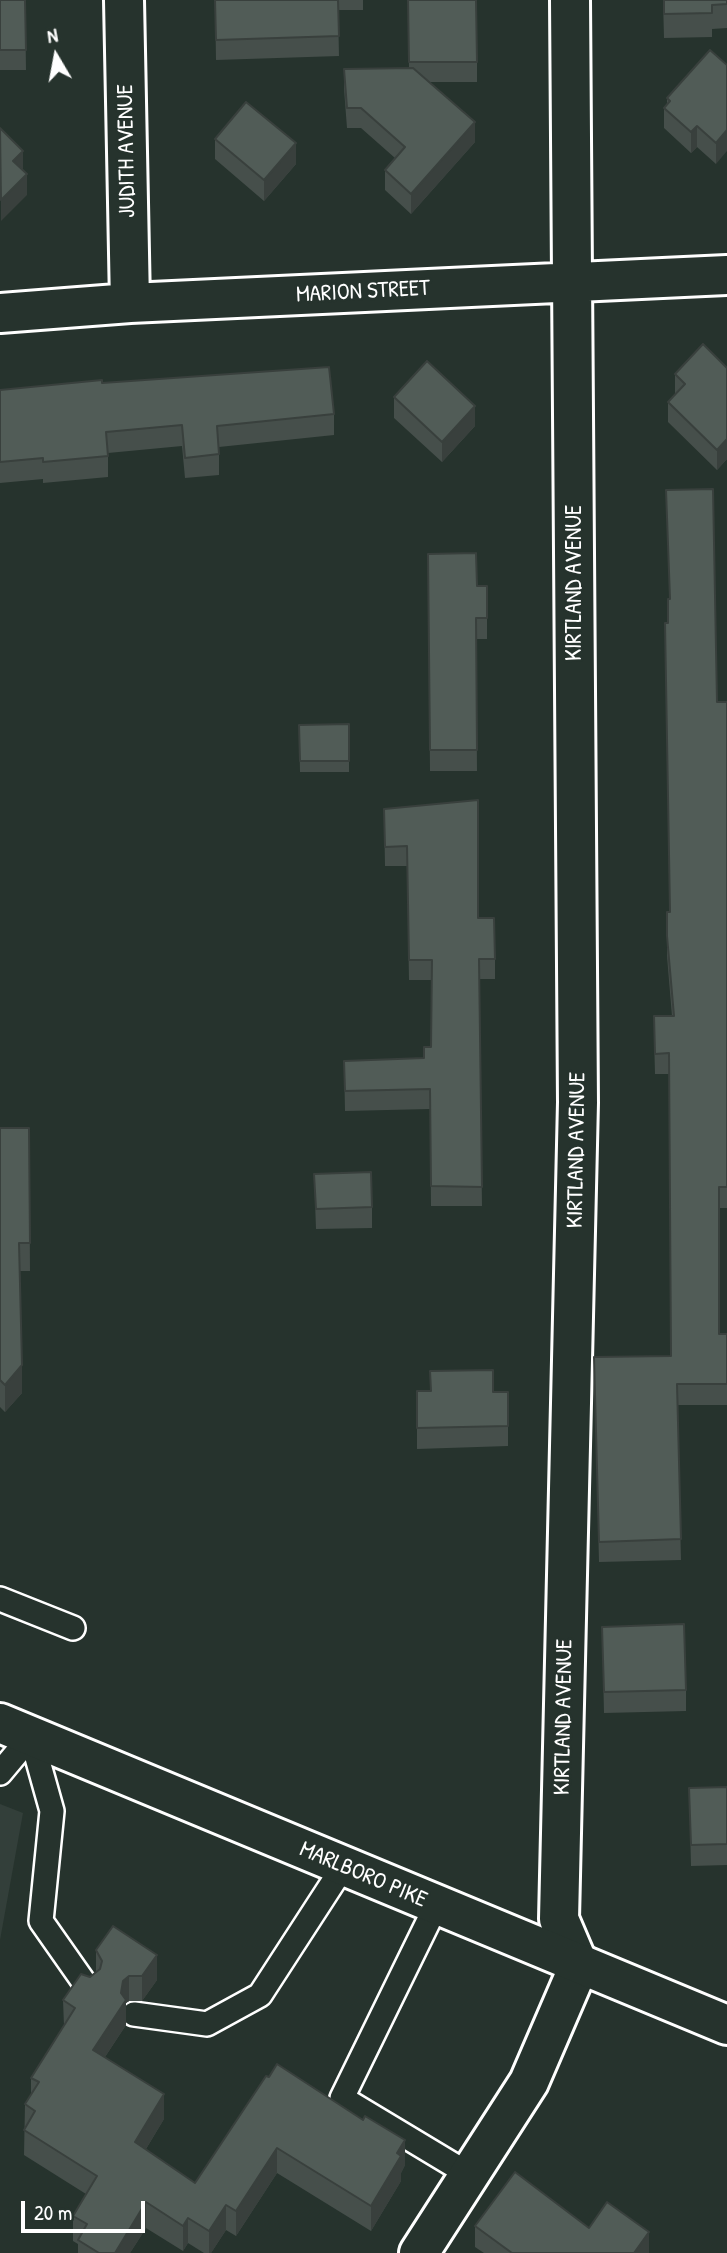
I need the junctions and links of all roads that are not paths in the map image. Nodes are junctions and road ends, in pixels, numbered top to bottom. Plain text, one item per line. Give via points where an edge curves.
1 (124, 0) edge
2 (570, 0) edge
3 (727, 275) edge
4 (572, 282) junction
5 (130, 303) junction
6 (0, 313) edge
7 (0, 1599) edge
8 (73, 1628) dead end
9 (16, 1729) edge
10 (0, 1773) edge
11 (343, 1867) junction
12 (436, 1906) junction
13 (579, 1966) junction
14 (88, 1988) edge
15 (134, 2014) dead end
16 (727, 2025) edge
17 (470, 2175) junction
18 (419, 2253) edge

1 - 5 street, JUDITH AVENUE
2 - 4 street, KIRTLAND AVENUE
3 - 4 street, MARION STREET
4 - 5 street, MARION STREET
4 - 13 street, KIRTLAND AVENUE via 578,1102 559,1919
5 - 6 street, MARION STREET
7 - 8 lane
9 - 10 lane
9 - 11 street, MARLBORO PIKE
9 - 14 lane via 52,1811 41,1921
11 - 12 street, MARLBORO PIKE
11 - 15 lane via 260,1995 206,2024
12 - 13 street, MARLBORO PIKE
12 - 17 lane via 342,2098
13 - 16 street, MARLBORO PIKE
13 - 17 street via 529,2082
17 - 18 street

